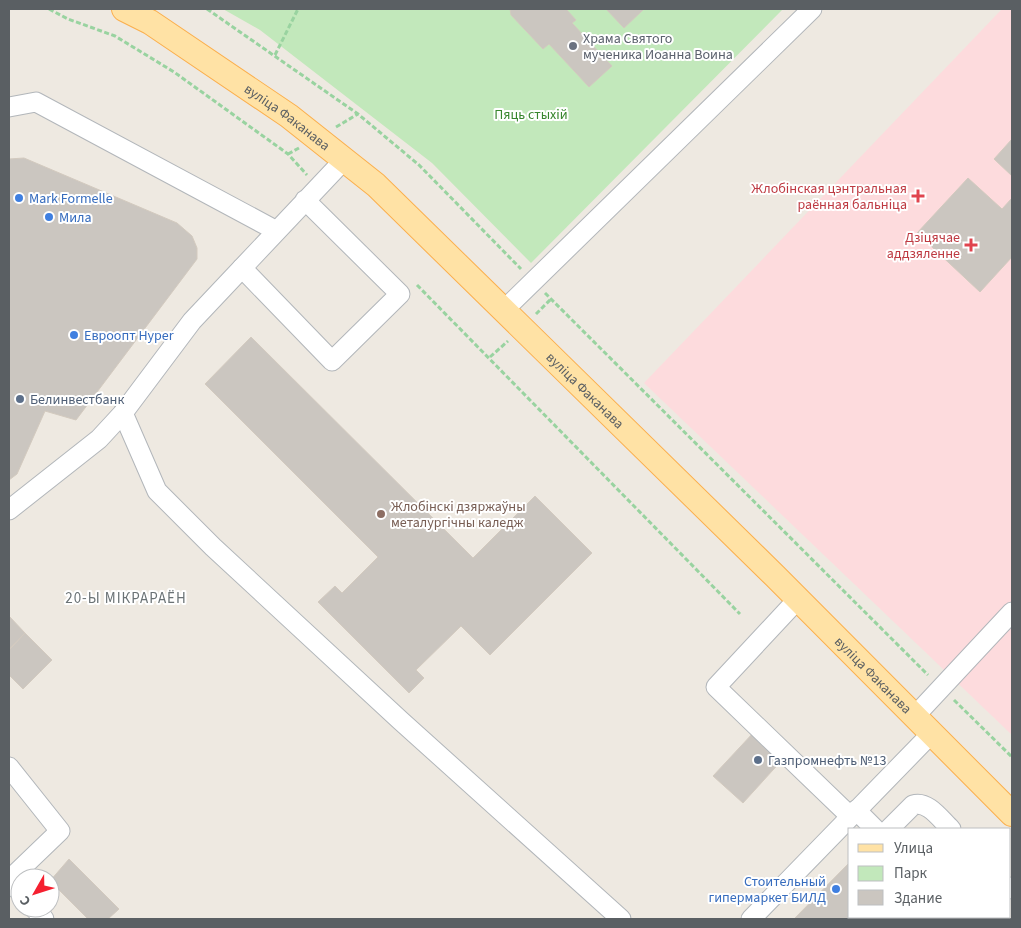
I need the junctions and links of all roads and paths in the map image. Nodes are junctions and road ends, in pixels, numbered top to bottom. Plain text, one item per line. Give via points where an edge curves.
1 (124, 9) edge
2 (207, 9) edge
3 (298, 9) edge
4 (812, 9) edge
5 (275, 55) junction
6 (9, 107) edge
7 (344, 160) junction
8 (305, 200) junction
9 (275, 230) junction
10 (242, 268) junction
11 (534, 281) junction
12 (504, 310) junction
13 (123, 413) junction
14 (9, 510) edge
15 (798, 599) junction
16 (1010, 619) edge
17 (941, 688) junction
18 (914, 717) junction
19 (931, 734) junction
20 (1012, 757) edge
21 (9, 768) edge
22 (853, 813) junction
23 (1012, 814) edge
24 (874, 828) edge
25 (890, 828) edge
26 (950, 828) edge
27 (21, 868) edge
28 (622, 919) edge
29 (751, 919) edge

1 - 7 main road, вуліца Факанава via 150,22 289,116
2 - 5 path
3 - 5 path
4 - 11 lane
5 - 11 path via 358,114 419,165
6 - 9 lane via 36,102
7 - 8 lane
7 - 12 main road, вуліца Факанава via 376,185
8 - 9 lane
8 - 10 lane via 400,294 332,361
9 - 10 lane
10 - 13 lane via 192,322
11 - 12 lane
11 - 17 path
12 - 15 main road, вуліца Факанава
13 - 14 lane via 99,439
13 - 28 lane via 157,491 394,714
15 - 18 main road, вуліца Факанава
15 - 22 lane via 716,687
16 - 17 lane
17 - 18 lane
17 - 20 path
18 - 19 main road, вуліца Факанава
19 - 22 lane
19 - 23 main road, вуліца Факанава
21 - 27 lane via 60,831
22 - 24 lane
22 - 29 lane
25 - 26 lane via 918,803 928,807

